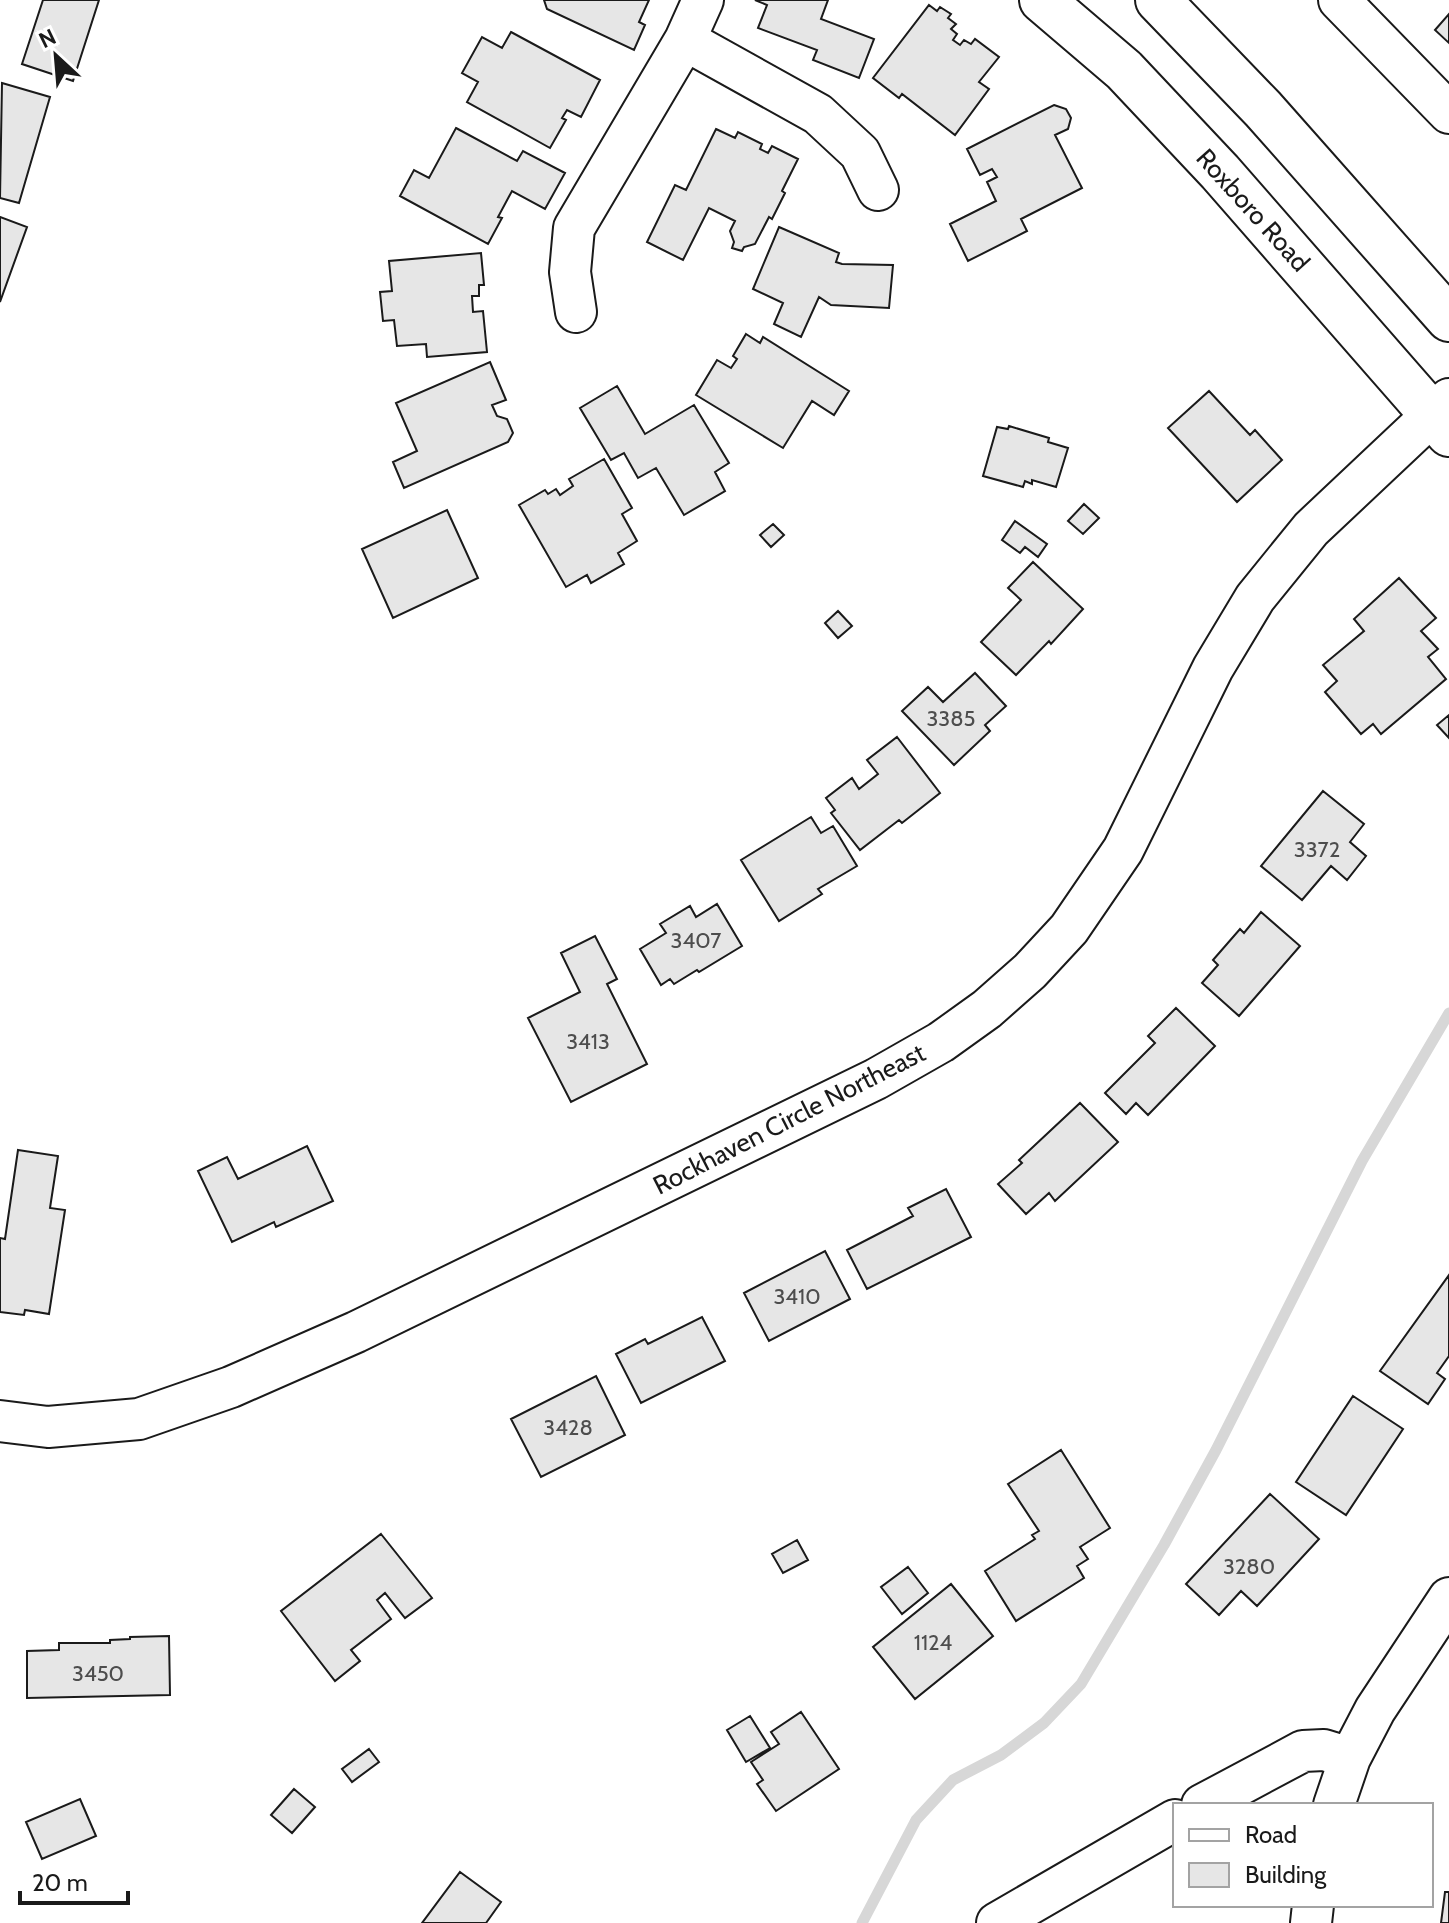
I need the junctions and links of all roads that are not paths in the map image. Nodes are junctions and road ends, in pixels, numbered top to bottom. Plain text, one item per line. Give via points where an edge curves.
1 (703, 0) edge
2 (1042, 0) edge
3 (1158, 0) edge
4 (1339, 0) edge
5 (685, 40) junction
6 (1449, 113) edge
7 (878, 190) dead end
8 (576, 312) dead end
9 (1449, 319) edge
10 (1443, 416) edge
11 (0, 1421) edge
12 (1449, 1598) edge
13 (1350, 1758) junction
14 (1206, 1803) edge
15 (1335, 1803) edge
16 (1173, 1821) edge
17 (997, 1923) edge

1 - 5 street
2 - 10 main road, Roxboro Road via 1135,81
3 - 9 main road via 1263,109
4 - 6 street
5 - 7 street via 818,114 860,153
5 - 8 street via 574,228 570,272
10 - 11 street, Rockhaven Circle Northeast via 1311,529 1255,598 1213,668 1123,850 1069,929 987,1009 941,1042 876,1079 413,1305 231,1387 139,1419 48,1427
12 - 13 street
13 - 14 street via 1324,1750 1303,1751
13 - 15 street
16 - 17 street

